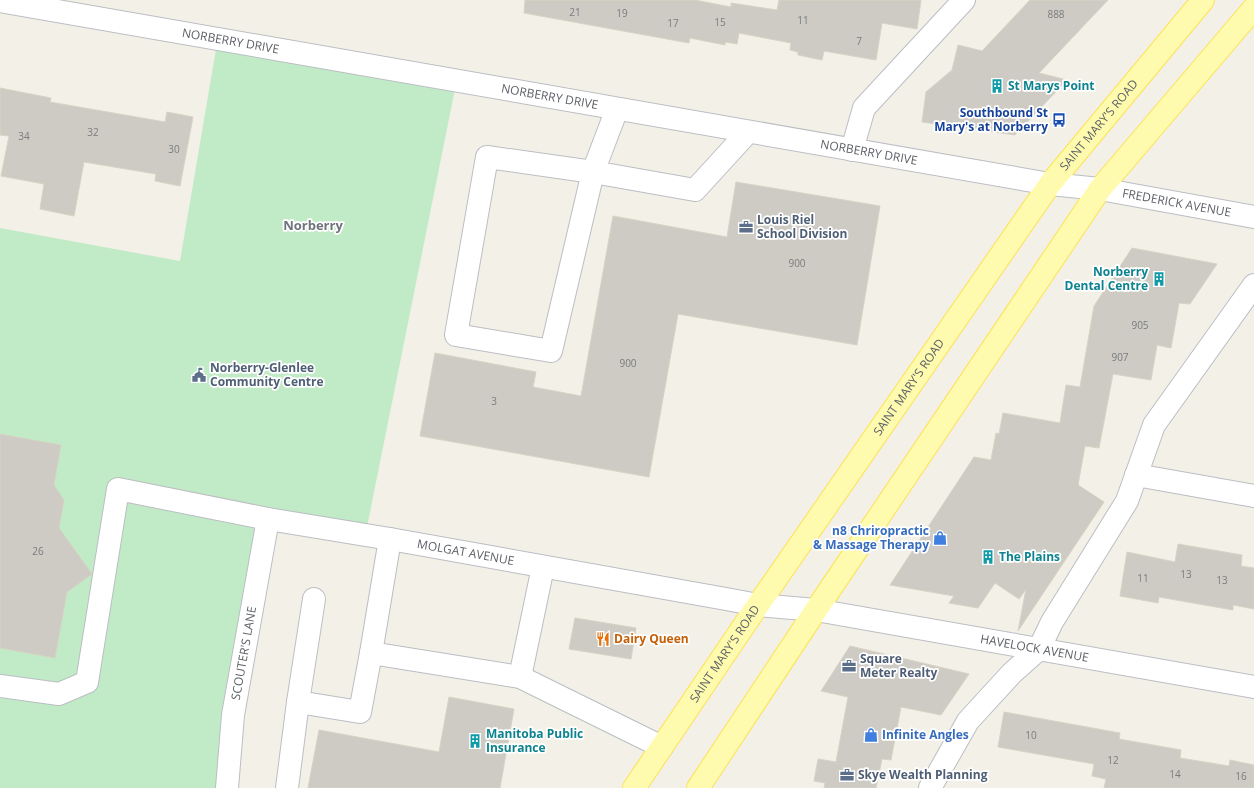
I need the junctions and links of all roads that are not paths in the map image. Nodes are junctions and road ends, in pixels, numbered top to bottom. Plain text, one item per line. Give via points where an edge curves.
1 (964, 0) edge
2 (1203, 0) edge
3 (0, 1) edge
4 (1254, 8) edge
5 (617, 109) junction
6 (748, 132) junction
7 (852, 150) junction
8 (593, 172) junction
9 (1050, 184) junction
10 (1100, 189) junction
11 (1254, 217) edge
12 (1254, 284) edge
13 (1136, 475) junction
14 (1254, 496) edge
15 (268, 519) junction
16 (390, 539) junction
17 (543, 566) junction
18 (314, 599) dead end
19 (758, 605) junction
20 (816, 610) junction
21 (1039, 649) junction
22 (371, 653) junction
23 (520, 677) junction
24 (0, 686) edge
25 (1254, 687) edge
26 (298, 702) junction
27 (662, 747) junction
28 (227, 788) edge
29 (287, 788) edge
30 (634, 788) edge
31 (698, 788) edge
32 (930, 788) edge

1 - 7 street via 864,108
2 - 9 main road, SAINT MARY'S ROAD
3 - 5 street, NORBERRY DRIVE
4 - 10 main road
5 - 6 street, NORBERRY DRIVE
5 - 8 street
6 - 7 street, NORBERRY DRIVE
6 - 8 street via 696,190
7 - 9 street, NORBERRY DRIVE
8 - 8 street via 551,351 456,335 487,157
9 - 10 street, NORBERRY DRIVE
9 - 19 main road, SAINT MARY'S ROAD
10 - 11 street, FREDERICK AVENUE
10 - 20 main road
12 - 13 street via 1154,425
13 - 14 street
13 - 21 street via 1126,501 1052,622
15 - 16 street, MOLGAT AVENUE
15 - 24 street, MOLGAT AVENUE via 118,489 87,682 59,694
15 - 28 street, SCOUTER'S LANE via 233,715
16 - 17 street, MOLGAT AVENUE
16 - 22 street
17 - 19 street, MOLGAT AVENUE
17 - 23 street
18 - 26 street
19 - 20 street, MOLGAT AVENUE
19 - 27 main road, SAINT MARY'S ROAD
20 - 21 street, HAVELOCK AVENUE
20 - 31 main road
21 - 25 street, HAVELOCK AVENUE
21 - 32 street via 1012,673 968,721
22 - 23 street
22 - 26 street via 360,712
23 - 27 street
26 - 29 street
27 - 30 main road, SAINT MARY'S ROAD

